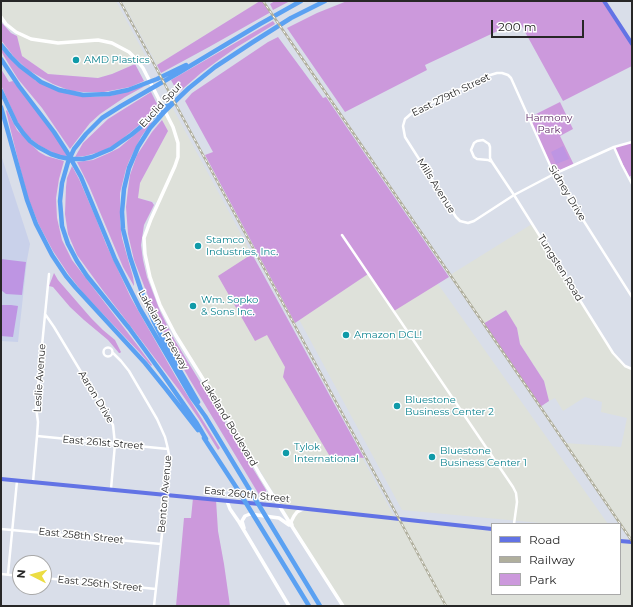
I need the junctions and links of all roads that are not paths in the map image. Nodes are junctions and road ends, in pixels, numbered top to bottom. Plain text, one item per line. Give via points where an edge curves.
1 (301, 1) edge
2 (325, 1) edge
3 (604, 1) edge
4 (1, 17) edge
5 (632, 44) edge
6 (1, 45) edge
7 (1, 59) edge
8 (179, 70) junction
9 (512, 83) joint
10 (1, 91) edge
11 (1, 106) edge
12 (153, 120) junction
13 (405, 137) joint
14 (632, 142) edge
15 (614, 147) junction
16 (492, 162) junction
17 (554, 174) junction
18 (632, 184) edge
19 (514, 195) junction
20 (342, 235) dead end
21 (49, 274) dead end
22 (632, 297) edge
23 (45, 313) junction
24 (113, 353) dead end
25 (632, 369) edge
26 (205, 416) junction
27 (38, 436) junction
28 (206, 439) junction
29 (115, 444) junction
30 (168, 449) junction
31 (1, 479) edge
32 (17, 481) junction
33 (32, 482) junction
34 (111, 490) junction
35 (167, 495) junction
36 (227, 501) junction
37 (280, 506) junction
38 (303, 509) junction
39 (514, 523) edge
40 (292, 527) junction
41 (1, 528) edge
42 (491, 529) edge
43 (12, 530) junction
44 (244, 532) junction
45 (621, 541) edge
46 (632, 542) edge
47 (161, 544) junction
48 (1, 574) edge
49 (8, 574) junction
50 (12, 575) edge
51 (52, 579) edge
52 (156, 589) junction
53 (154, 605) edge
54 (289, 606) edge
55 (307, 606) edge
56 (320, 606) edge
57 (342, 606) edge

1 - 8 highway
2 - 12 highway, Euclid Spur via 291,18 224,60
3 - 5 main road
4 - 37 street, Lakeland Boulevard via 16,32 31,39 58,43 98,40 112,43 129,52 143,68 173,127 178,144 175,166 150,219 144,238 150,277 160,305 175,334
6 - 8 highway via 15,62 41,82 77,94 115,93
7 - 26 highway, Lakeland Freeway via 67,152 81,177 134,298
8 - 28 highway, Euclid Spur via 102,118 80,140 63,178 60,195 61,220 76,261 129,328
9 - 13 street, East 279th Street via 508,75 497,73 413,112 405,119
9 - 17 street, Sidney Drive
10 - 12 highway via 13,118 26,137 43,150 70,159 102,154
11 - 28 highway via 27,200 52,255 74,285 145,363
12 - 26 highway, Euclid Spur via 127,173 122,200 123,229 132,265 151,314
13 - 19 street, Mills Avenue via 460,221 474,221
14 - 15 street
15 - 17 street
15 - 18 street
16 - 16 street, Tungsten Road via 489,144 483,140 474,143 471,150 474,157
16 - 19 street, Tungsten Road
17 - 19 street
17 - 22 street, Sidney Drive
19 - 25 street, Tungsten Road via 613,353 625,366
20 - 39 street via 513,487 517,502
21 - 23 street, Leslie Avenue
23 - 27 street, Leslie Avenue via 36,407
23 - 29 street, Aaron Drive via 111,421
24 - 30 street, Benton Avenue via 129,371 157,419
26 - 56 highway, Lakeland Freeway
27 - 29 street, East 261st Street
27 - 33 street, Leslie Avenue
28 - 55 highway
29 - 30 street, East 261st Street
29 - 34 street, Aaron Drive
30 - 35 street, Benton Avenue via 170,462
31 - 32 main road, East 260th Street
32 - 33 main road, East 260th Street
32 - 43 street
33 - 34 main road, East 260th Street
34 - 35 main road, East 260th Street
35 - 36 main road, East 260th Street
35 - 47 street, Benton Avenue
36 - 37 main road, East 260th Street
36 - 44 street
37 - 38 main road, East 260th Street
37 - 40 street, Lakeland Boulevard
38 - 40 street via 294,516
38 - 42 main road, East 260th Street
40 - 44 street via 279,518 250,514 242,521
40 - 57 street, Lakeland Boulevard
41 - 43 street, East 258th Street
43 - 47 street, East 258th Street
43 - 49 street
44 - 54 street
45 - 46 main road
47 - 52 street, Benton Avenue
48 - 49 street
49 - 50 street
51 - 52 street, East 256th Street
52 - 53 street, Benton Avenue

